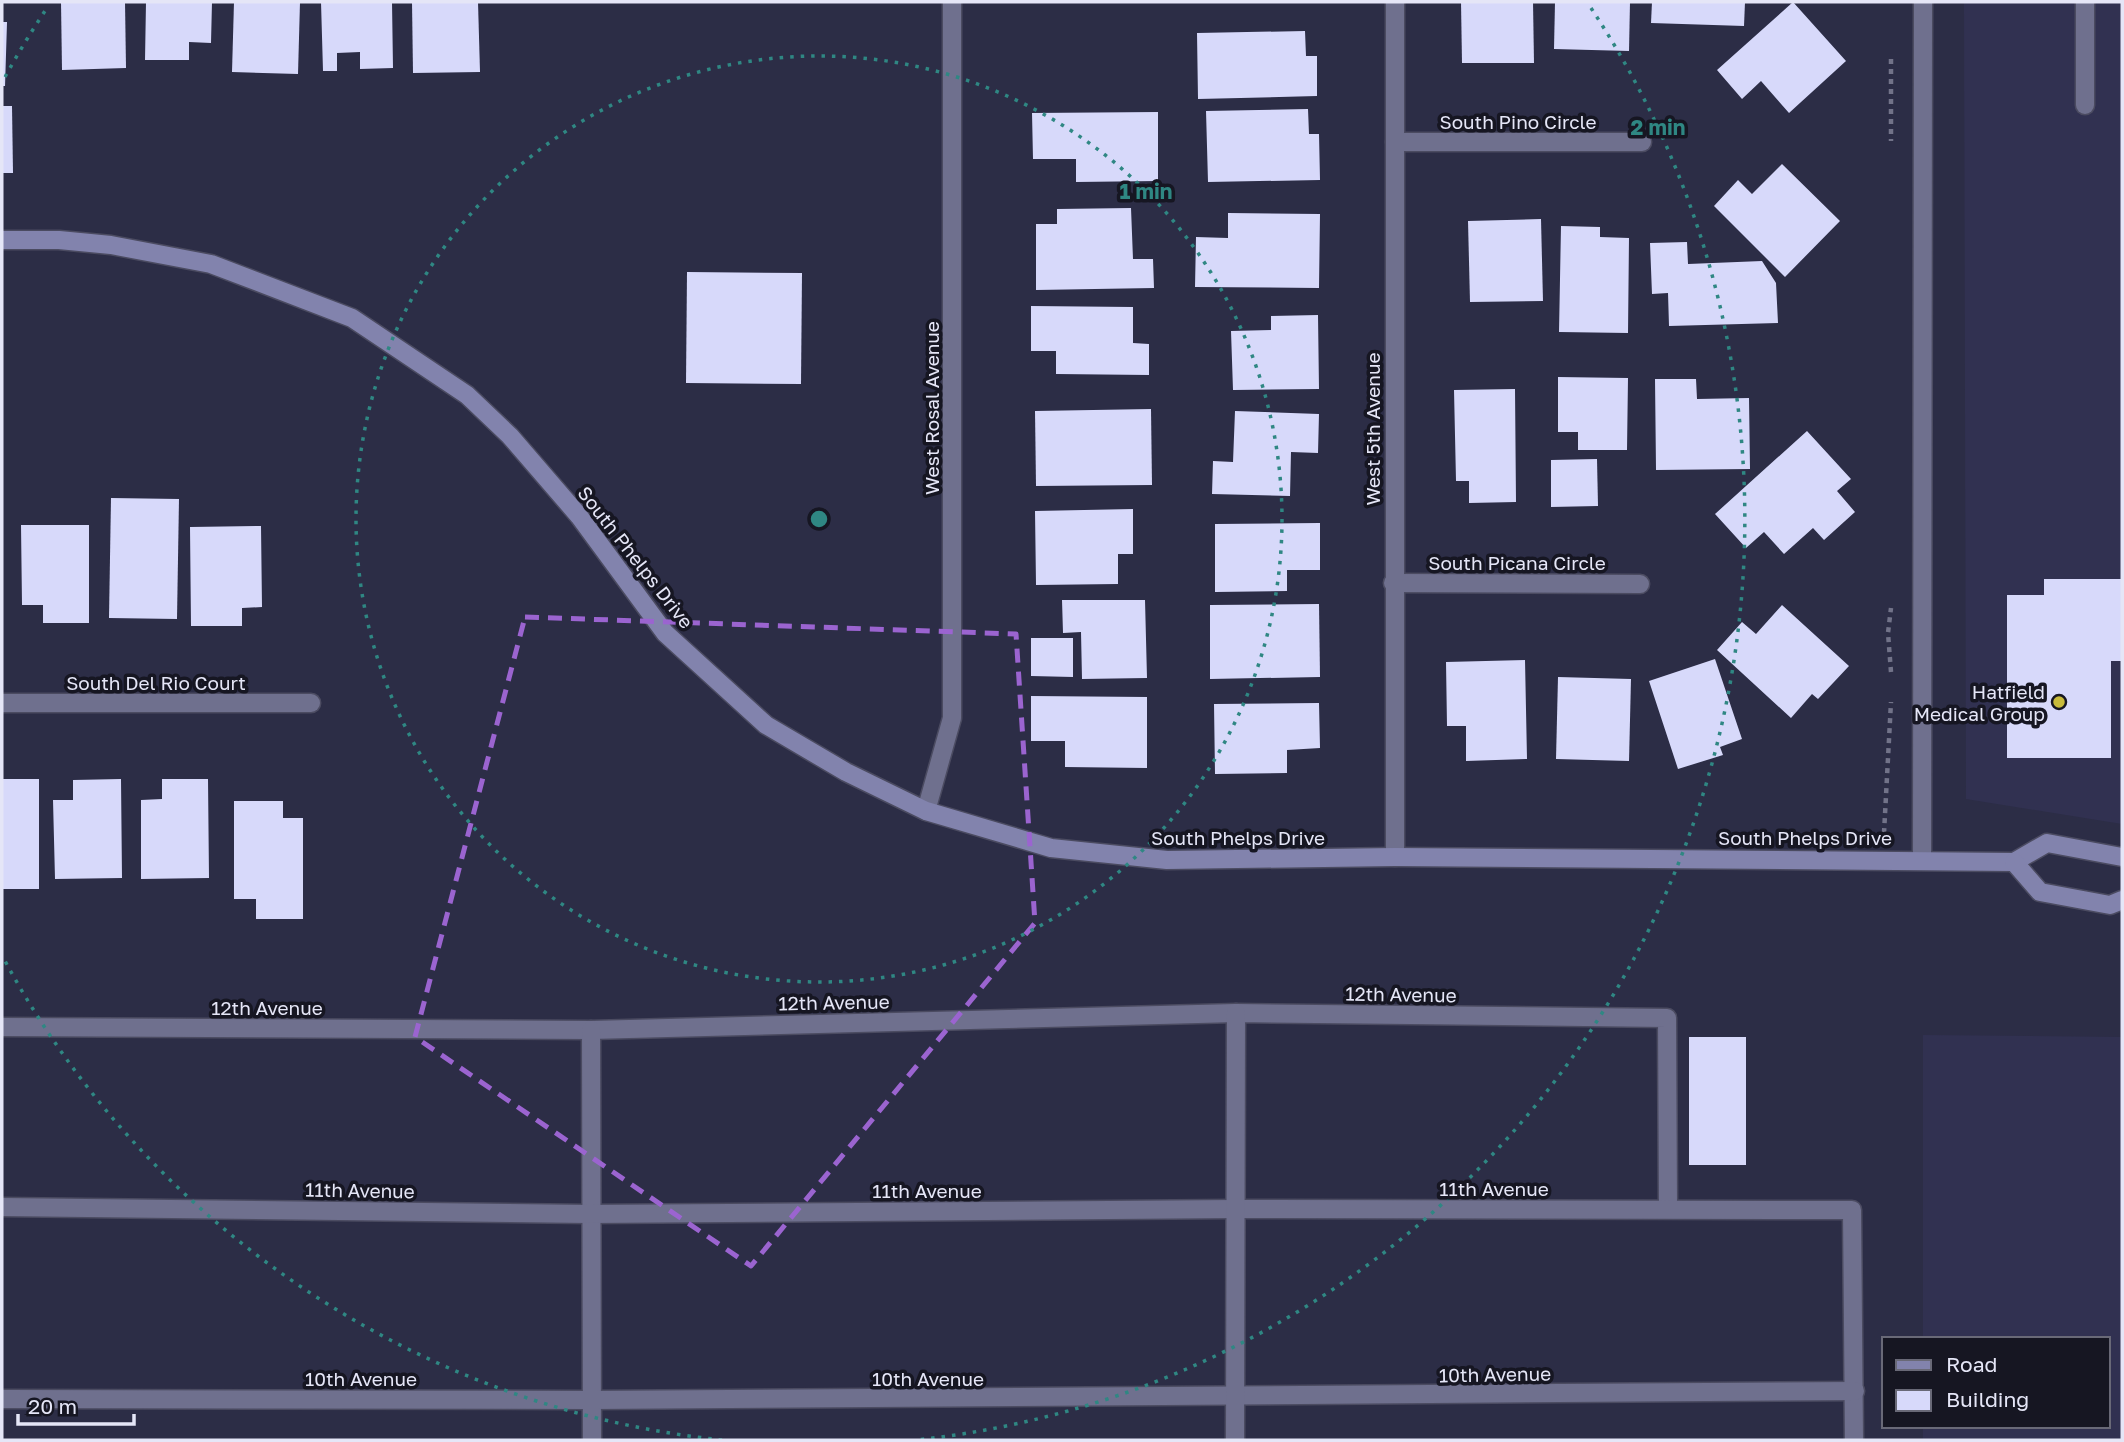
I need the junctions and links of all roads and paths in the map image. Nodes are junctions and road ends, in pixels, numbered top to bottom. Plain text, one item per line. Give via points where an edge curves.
1 (952, 2) edge
2 (1395, 2) edge
3 (1923, 2) edge
4 (2085, 2) edge
5 (2085, 105) dead end
6 (1395, 142) junction
7 (1642, 142) dead end
8 (2, 240) edge
9 (1393, 583) junction
10 (1640, 584) dead end
11 (2, 703) edge
12 (311, 703) dead end
13 (926, 811) junction
14 (1395, 857) junction
15 (2122, 857) edge
16 (1922, 859) junction
17 (2014, 862) junction
18 (2122, 900) edge
19 (1236, 1013) junction
20 (2, 1027) edge
21 (591, 1030) junction
22 (2, 1207) edge
23 (1235, 1209) junction
24 (1668, 1209) junction
25 (589, 1214) junction
26 (1855, 1391) junction
27 (1235, 1397) junction
28 (2, 1399) edge
29 (592, 1400) junction
30 (592, 1440) edge
31 (1235, 1440) edge
32 (1854, 1440) edge

1 - 13 street, West Rosal Avenue via 951,718
2 - 6 street, West 5th Avenue
3 - 16 street
4 - 5 street
6 - 7 street, South Pino Circle
6 - 9 street, West 5th Avenue
8 - 13 street, South Phelps Drive via 111,245 211,264 352,318 467,395 510,436 579,516 665,633 766,725 846,772
9 - 10 street, South Picana Circle
9 - 14 street, West 5th Avenue
11 - 12 street, South Del Rio Court
13 - 14 street, South Phelps Drive via 1051,848 1167,860
14 - 16 street, South Phelps Drive
15 - 17 street via 2047,843
16 - 17 street, South Phelps Drive
17 - 18 street via 2040,892 2110,905
19 - 21 street, 12th Avenue
19 - 23 street
19 - 24 street, 12th Avenue via 1667,1018
20 - 21 street, 12th Avenue
21 - 25 street
22 - 25 street, 11th Avenue
23 - 24 street, 11th Avenue
23 - 25 street, 11th Avenue
23 - 27 street
24 - 26 street, 11th Avenue via 1852,1210
25 - 29 street
26 - 27 street, 10th Avenue
26 - 32 street
27 - 29 street, 10th Avenue
27 - 31 street
28 - 29 street, 10th Avenue
29 - 30 street

